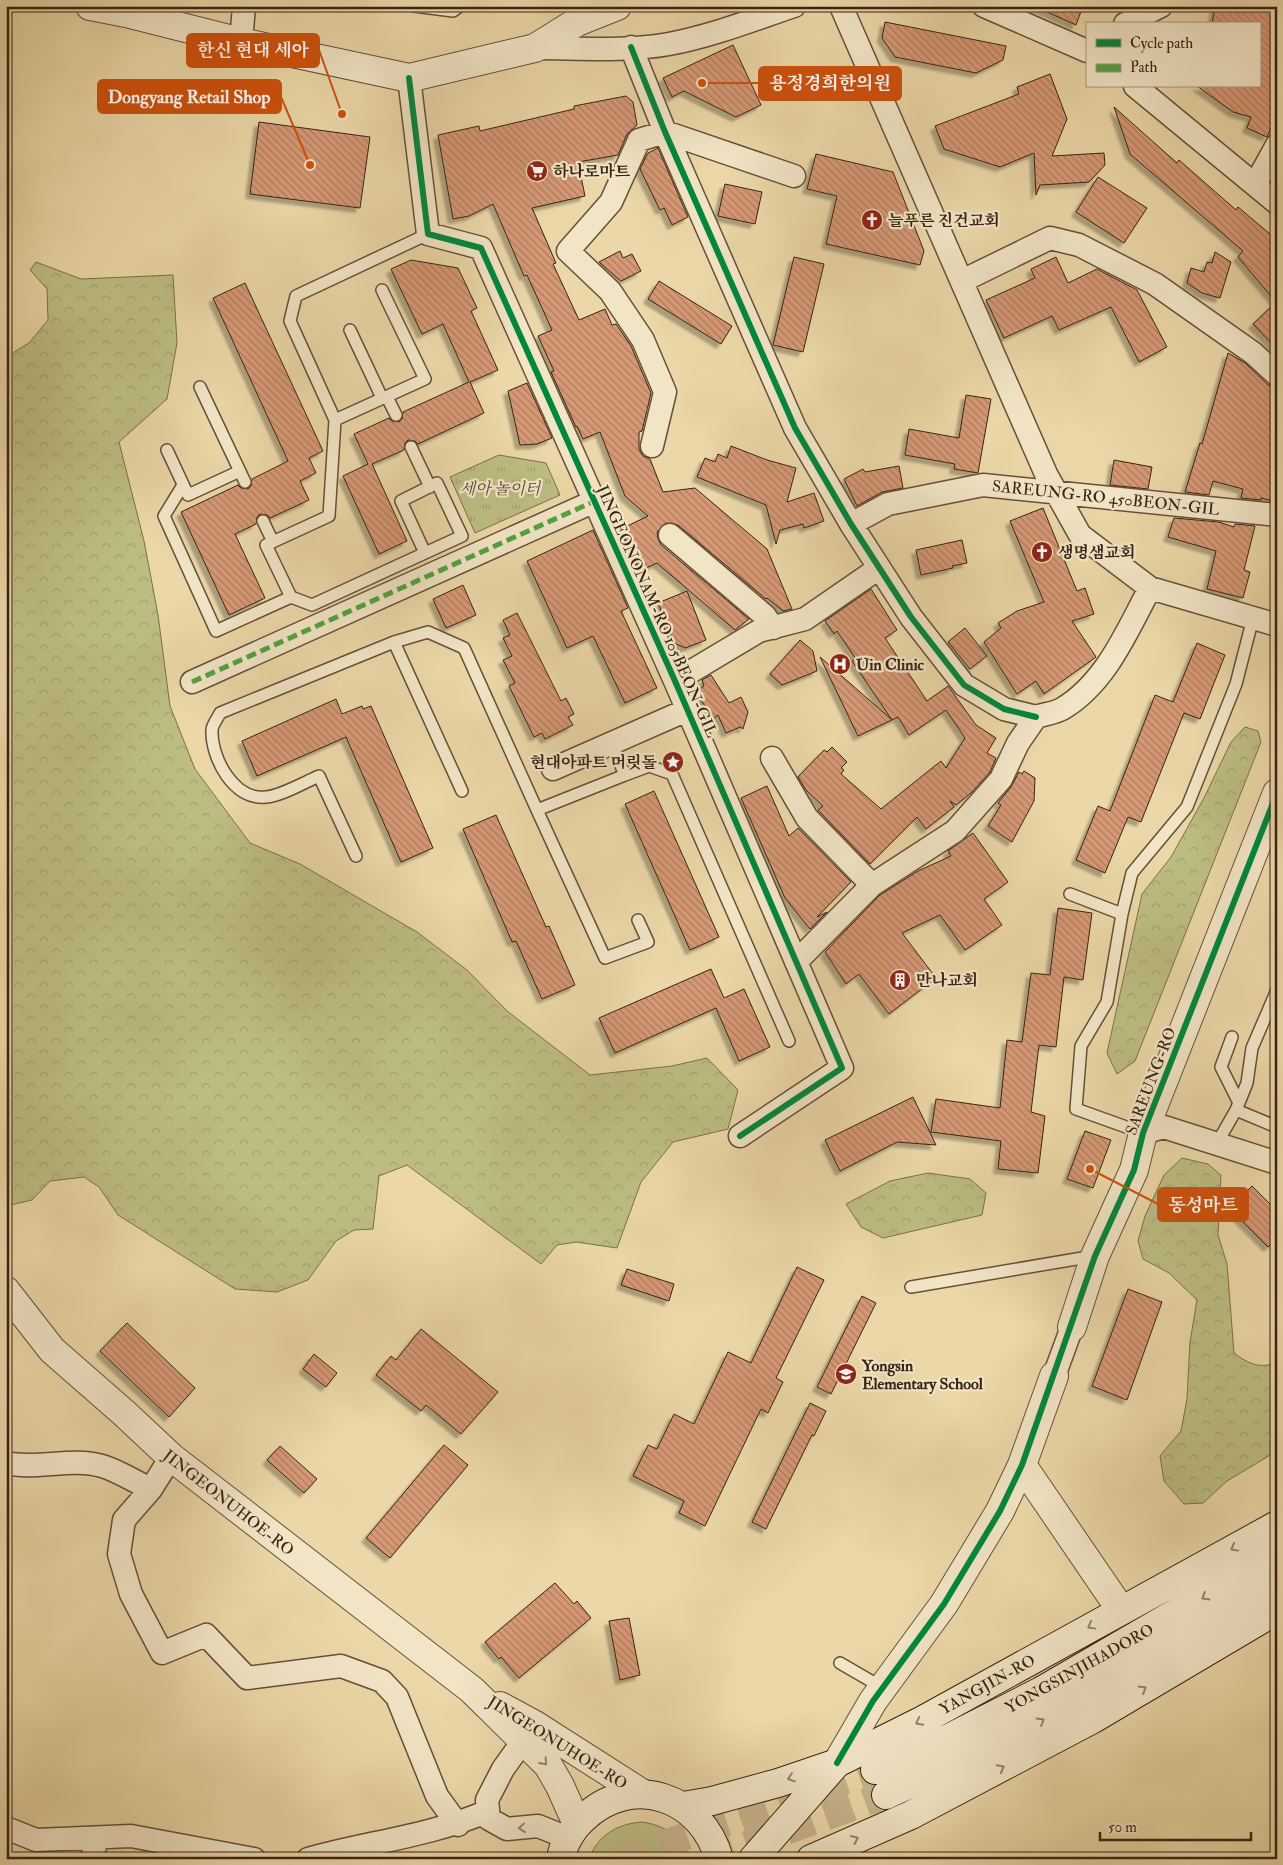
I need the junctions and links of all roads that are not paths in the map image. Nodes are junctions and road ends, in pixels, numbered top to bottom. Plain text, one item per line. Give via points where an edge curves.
1 (90, 6) edge
2 (244, 6) edge
3 (414, 6) edge
4 (460, 6) edge
5 (616, 6) edge
6 (794, 6) edge
7 (841, 6) edge
8 (984, 6) edge
9 (1161, 6) edge
10 (1129, 22) edge
11 (241, 42) junction
12 (631, 47) junction
13 (535, 48) junction
14 (1086, 51) edge
15 (409, 78) junction
16 (1137, 88) edge
17 (665, 132) junction
18 (1277, 145) edge
19 (794, 176) dead end
20 (1254, 185) junction
21 (1277, 203) edge
22 (428, 234) junction
23 (962, 281) junction
24 (382, 290) dead end
25 (350, 330) dead end
26 (1277, 374) edge
27 (200, 387) dead end
28 (384, 397) junction
29 (396, 415) dead end
30 (335, 420) junction
31 (652, 446) dead end
32 (410, 447) dead end
33 (167, 450) dead end
34 (183, 485) junction
35 (430, 487) junction
36 (1055, 491) junction
37 (595, 501) junction
38 (1277, 515) edge
39 (263, 521) dead end
40 (851, 524) junction
41 (670, 535) dead end
42 (273, 542) junction
43 (425, 553) junction
44 (879, 568) junction
45 (1150, 588) junction
46 (291, 597) junction
47 (1253, 618) junction
48 (1277, 624) edge
49 (773, 628) junction
50 (394, 642) junction
51 (674, 681) junction
52 (192, 682) dead end
53 (687, 710) junction
54 (1036, 717) junction
55 (611, 743) junction
56 (772, 758) dead end
57 (553, 769) dead end
58 (625, 775) junction
59 (462, 792) dead end
60 (1277, 793) edge
61 (537, 810) junction
62 (356, 856) dead end
63 (872, 885) junction
64 (1070, 894) dead end
65 (1122, 914) junction
66 (638, 920) dead end
67 (796, 962) junction
68 (1277, 990) edge
69 (1232, 1037) dead end
70 (789, 1041) dead end
71 (1238, 1106) junction
72 (1277, 1127) edge
73 (1143, 1133) junction
74 (740, 1136) dead end
75 (1216, 1145) junction
76 (1277, 1163) edge
77 (1095, 1256) junction
78 (910, 1287) dead end
79 (6, 1291) edge
80 (1072, 1327) joint
81 (1054, 1376) joint
82 (171, 1457) junction
83 (6, 1463) edge
84 (1022, 1465) junction
85 (151, 1489) junction
86 (1277, 1525) edge
87 (1277, 1554) edge
88 (1277, 1582) edge
89 (1121, 1610) junction
90 (1277, 1610) edge
91 (840, 1663) dead end
92 (883, 1688) junction
93 (472, 1690) junction
94 (523, 1741) junction
95 (837, 1763) junction
96 (876, 1770) tunnel mouth
97 (643, 1794) junction
98 (886, 1795) tunnel mouth
99 (683, 1806) junction
100 (488, 1811) junction
101 (458, 1825) junction
102 (6, 1828) edge
103 (564, 1847) edge
104 (94, 1848) edge
105 (254, 1859) edge
106 (308, 1859) edge
107 (719, 1859) edge
108 (753, 1859) edge
109 (811, 1859) edge

1 - 11 street
2 - 11 street
3 - 4 lane via 453,11
5 - 13 street via 576,18
6 - 12 street via 710,35
7 - 23 street
8 - 14 street
9 - 10 street
11 - 15 street
12 - 13 street
12 - 17 street
13 - 15 street
15 - 22 street
16 - 20 street
17 - 19 street
17 - 31 street via 639,140 611,202 568,251 610,291 643,340 665,392
17 - 40 street via 795,428
18 - 20 street
20 - 21 street
22 - 30 lane via 296,296 290,321
22 - 37 street, JINGEONONAM-RO 105BEON-GIL via 481,248
23 - 26 street via 1050,238 1079,245 1155,284 1253,353
23 - 36 street
24 - 28 lane via 425,379
25 - 28 lane
27 - 34 lane via 242,477 188,495
28 - 29 lane
28 - 30 lane
30 - 42 lane via 329,516
32 - 35 lane
33 - 34 lane
34 - 46 lane via 164,516 216,631
35 - 43 lane via 401,501
35 - 43 lane via 437,483 462,536
36 - 38 street, SAREUNG-RO 450BEON-GIL
36 - 40 street, SAREUNG-RO 450BEON-GIL via 983,485 888,504
36 - 45 street via 1080,535
37 - 51 street, JINGEONONAM-RO 105BEON-GIL
37 - 52 street
39 - 42 lane
40 - 44 street
41 - 49 street via 764,616
42 - 46 lane via 266,545
43 - 46 lane via 312,605
44 - 49 street via 805,619
44 - 54 street via 911,617 964,685 1004,709
45 - 47 street
45 - 54 street via 1112,658 1086,691 1060,710
47 - 48 street
47 - 65 lane via 1236,684 1187,807 1132,873
49 - 51 street via 759,631
50 - 59 lane
50 - 61 lane via 428,632 464,648
50 - 62 lane via 220,713 212,729 216,753 227,778 249,796 266,798 319,776
51 - 53 street, JINGEONONAM-RO 105BEON-GIL
53 - 55 street
53 - 67 street, JINGEONONAM-RO 105BEON-GIL
54 - 63 street via 1001,779 955,831
55 - 57 street
55 - 58 lane
56 - 63 street via 807,818
58 - 61 lane
58 - 70 lane via 649,766 672,774
60 - 73 street, SAREUNG-RO
61 - 66 lane via 605,958 648,942
63 - 67 street
64 - 65 lane
65 - 73 lane via 1107,1002 1081,1046 1076,1109
67 - 74 street, JINGEONONAM-RO 105BEON-GIL via 842,1068
68 - 71 lane via 1252,1048 1247,1083
69 - 71 lane via 1221,1067
71 - 72 lane
71 - 75 lane
73 - 75 street via 1164,1127
73 - 77 street, SAREUNG-RO via 1134,1170
75 - 76 street
77 - 78 lane
77 - 80 street, SAREUNG-RO
79 - 82 street, JINGEONUHOE-RO via 52,1350
80 - 81 street, SAREUNG-RO
81 - 84 street, SAREUNG-RO
82 - 85 street
82 - 93 street, JINGEONUHOE-RO
83 - 85 street via 101,1465
84 - 89 street
84 - 92 street, SAREUNG-RO via 1000,1511 944,1604
85 - 101 street via 124,1520 119,1554 132,1594 162,1653 206,1635 246,1678 341,1666 382,1682 397,1697 437,1796
86 -> 89 street, YANGJIN-RO
87 -> 96 street, YONGSINJIHADORO via 1041,1691 951,1737
98 -> 88 street, YONGSINJIHADORO via 1032,1727
89 -> 95 street, YANGJIN-RO via 923,1720
109 -> 90 street via 911,1815 1094,1719
91 - 92 lane
92 - 95 street, SAREUNG-RO
93 - 94 street, JINGEONUHOE-RO
93 - 97 street, JINGEONUHOE-RO via 536,1725
94 - 100 street via 487,1800
94 -> 103 street, JINGEONUHOE-RO via 548,1766 560,1786
95 -> 99 street, YANGJIN-RO via 778,1783
95 - 108 street
97 - 99 street
97 - 103 street via 624,1796 590,1811
99 - 107 street via 701,1823
100 - 101 street
103 -> 100 street via 538,1826 507,1829 489,1819
101 - 106 street
102 - 104 street via 36,1840
104 - 105 street via 131,1836

